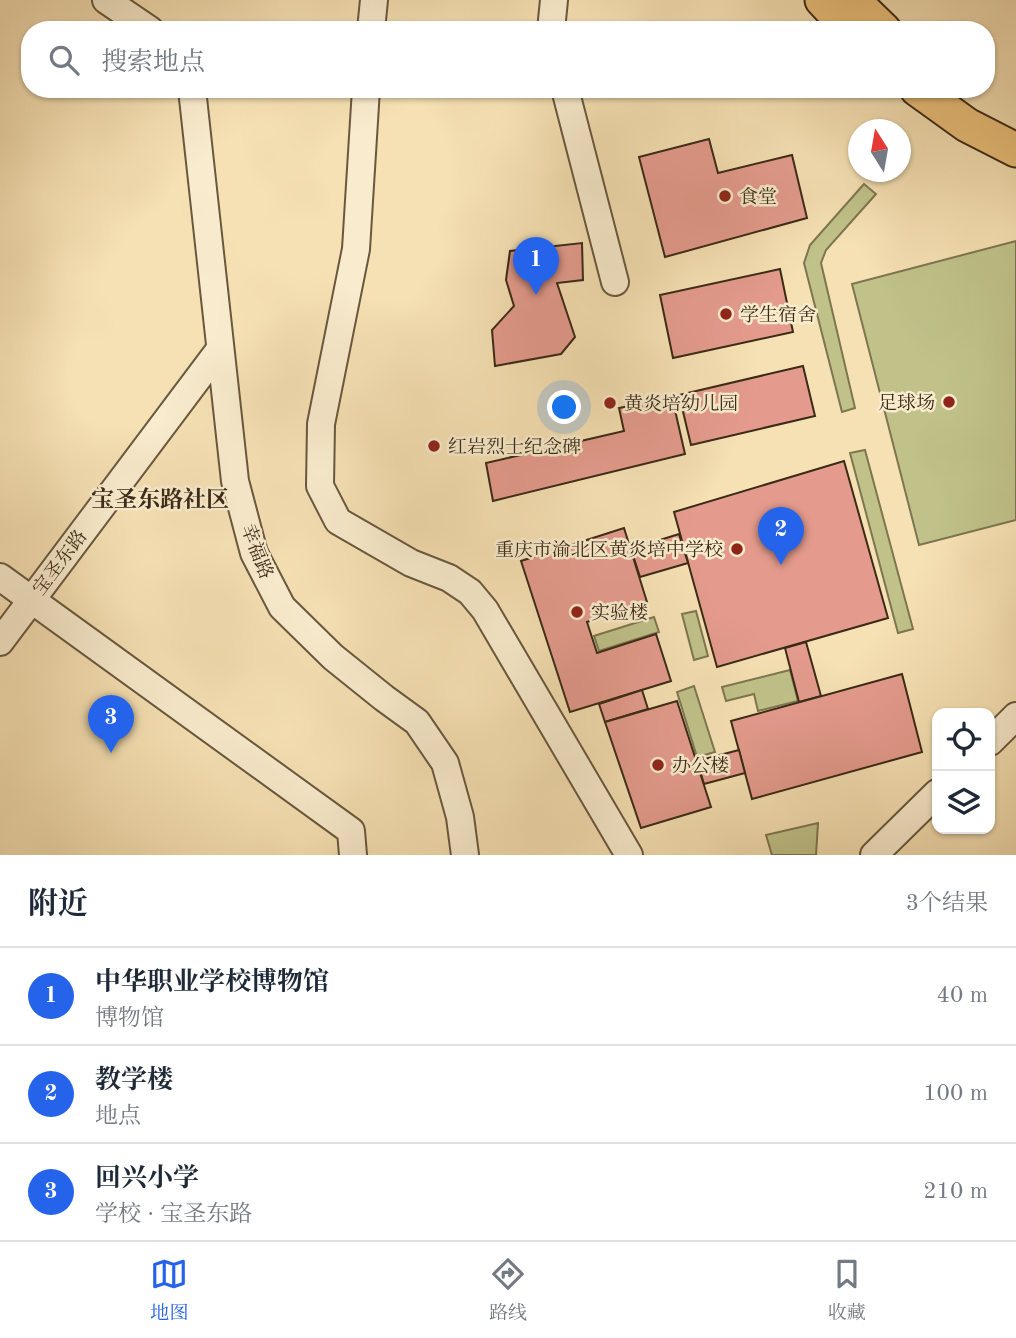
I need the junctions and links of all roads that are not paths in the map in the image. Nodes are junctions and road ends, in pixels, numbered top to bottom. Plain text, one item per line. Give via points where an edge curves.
1 (106, 0) edge
2 (374, 0) edge
3 (554, 0) edge
4 (822, 0) edge
5 (853, 0) edge
6 (137, 21) edge
7 (372, 21) edge
8 (552, 21) edge
9 (842, 21) edge
10 (875, 21) edge
11 (193, 98) edge
12 (365, 98) edge
13 (567, 98) edge
14 (930, 98) edge
15 (969, 98) edge
16 (1016, 125) edge
17 (1016, 150) edge
18 (615, 282) dead end
19 (220, 349) junction
20 (0, 577) edge
21 (31, 599) junction
22 (0, 642) edge
23 (1016, 716) edge
24 (995, 737) edge
25 (932, 798) edge
26 (353, 855) edge
27 (465, 855) edge
28 (629, 855) edge
29 (874, 855) edge

1 - 6 street
2 - 7 street
3 - 8 street
4 - 9 main road
5 - 10 main road
11 - 19 street, 幸福路
12 - 28 street via 356,249 321,424 320,486 338,521 470,592 485,610
13 - 18 street
14 - 17 main road via 967,125
15 - 16 main road
19 - 21 street, 宝圣东路
19 - 27 street, 幸福路 via 235,481 254,553 282,607 333,657 417,722 446,763
20 - 21 street
21 - 22 street, 宝圣东路
21 - 26 street via 351,831
23 - 24 street
25 - 29 street

